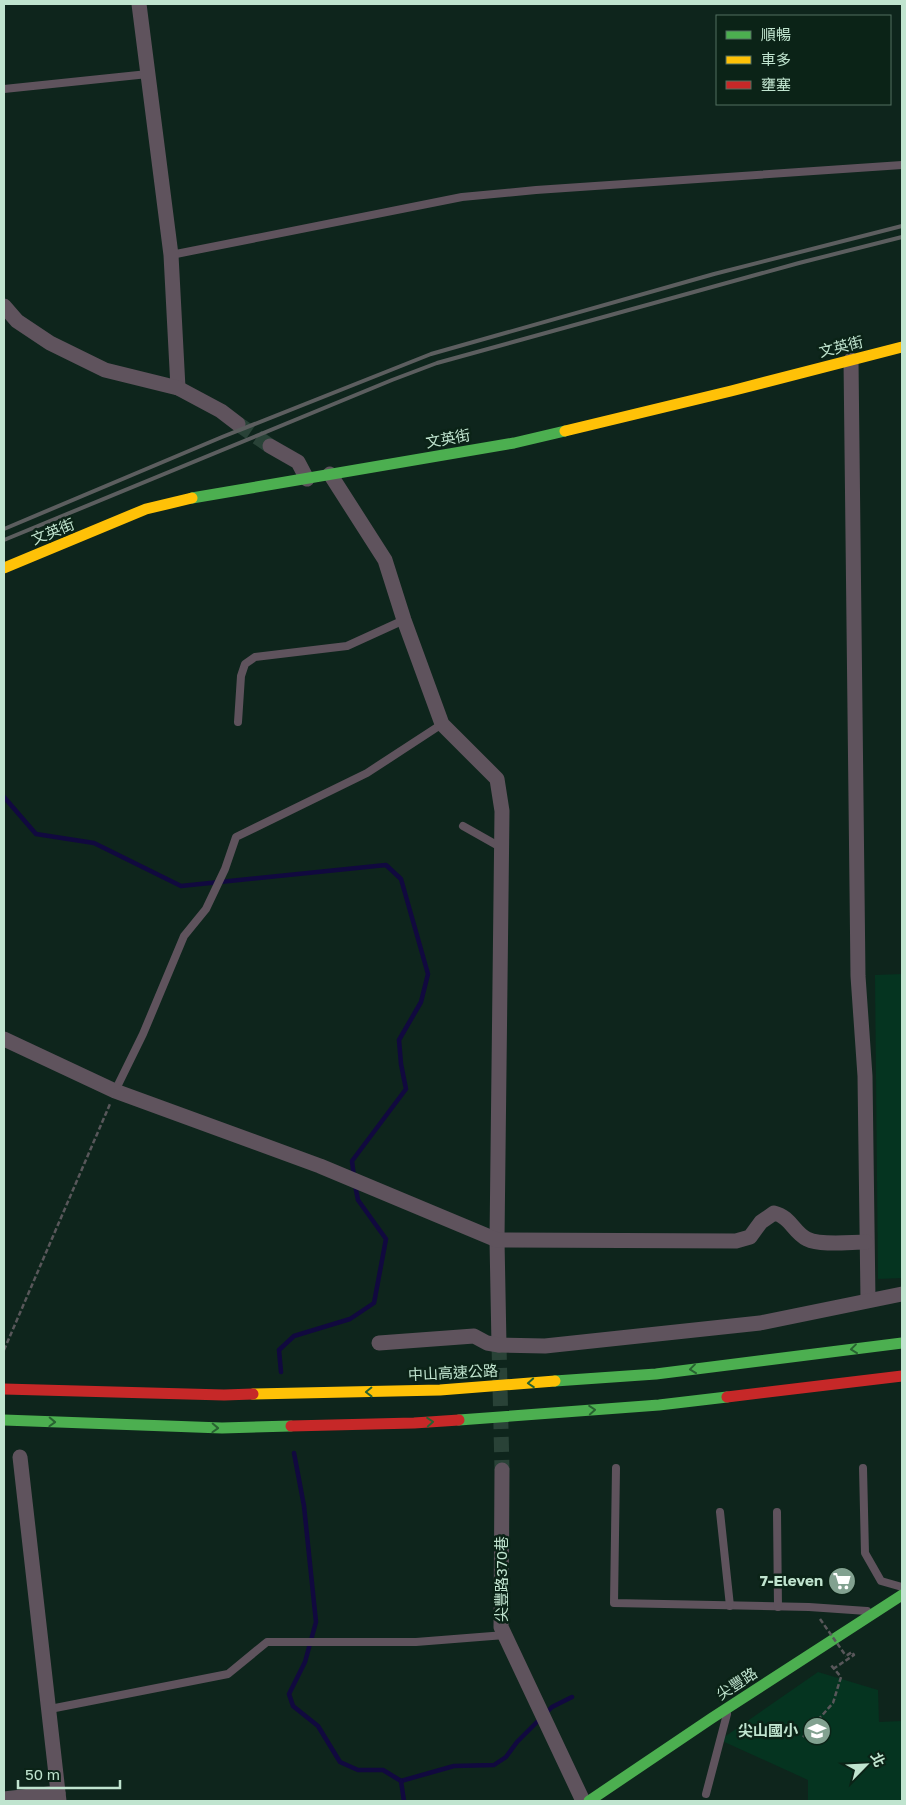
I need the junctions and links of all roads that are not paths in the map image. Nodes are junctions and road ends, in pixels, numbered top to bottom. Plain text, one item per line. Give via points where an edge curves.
1 (139, 4) edge
2 (148, 74) junction
3 (4, 90) edge
4 (902, 165) edge
5 (171, 255) junction
6 (4, 306) edge
7 (902, 347) edge
8 (851, 360) junction
9 (178, 388) junction
10 (238, 424) tunnel mouth
11 (270, 446) tunnel mouth
12 (330, 474) junction
13 (307, 479) junction
14 (4, 568) edge
15 (404, 620) junction
16 (238, 722) dead end
17 (442, 724) junction
18 (463, 826) dead end
19 (502, 848) junction
20 (4, 1039) edge
21 (115, 1091) junction
22 (497, 1240) junction
23 (866, 1242) junction
24 (902, 1294) edge
25 (868, 1300) junction
26 (379, 1343) dead end
27 (902, 1343) edge
28 (499, 1345) junction
29 (902, 1376) edge
30 (4, 1389) edge
31 (4, 1420) edge
32 (20, 1457) dead end
33 (616, 1468) dead end
34 (863, 1468) dead end
35 (502, 1470) tunnel mouth
36 (720, 1512) dead end
37 (777, 1512) dead end
38 (902, 1587) edge
39 (902, 1594) edge
40 (730, 1606) junction
41 (778, 1607) junction
42 (874, 1612) junction
43 (505, 1635) junction
44 (729, 1707) junction
45 (50, 1709) junction
46 (706, 1794) dead end
47 (59, 1797) edge
48 (4, 1799) edge
49 (583, 1801) edge
50 (589, 1801) edge

1 - 2 street
2 - 3 lane
2 - 5 street
4 - 5 lane via 462,197
5 - 9 street
6 - 9 street via 17,321 50,343 105,370
7 - 8 main road, 文英街
8 - 12 main road, 文英街 via 514,442
8 - 23 street via 858,976 864,1076
9 - 10 street via 222,411
11 - 13 street via 298,462
12 - 13 main road, 文英街
12 - 15 street via 385,560
13 - 14 main road, 文英街 via 146,508
15 - 16 lane via 347,646 256,656 245,664 241,676
15 - 17 street
17 - 19 street via 497,779 502,811
17 - 21 lane via 367,773 236,837 206,909 184,936
18 - 19 lane
19 - 22 street
20 - 21 street
21 - 22 street via 355,1181
22 - 23 street via 736,1241 750,1237 761,1222 774,1213 783,1215 806,1238 818,1242
22 - 28 street
23 - 25 street
24 - 25 street
25 - 28 street via 760,1324 545,1346
26 - 28 street via 474,1336
27 -> 30 main road, 中山高速公路 via 656,1374 440,1390 224,1395
31 -> 29 main road via 222,1428 414,1423 658,1405
32 - 45 street
33 - 40 lane via 614,1603
34 - 38 lane via 865,1553 881,1581
35 - 43 street, 尖豐路370巷 via 501,1627
36 - 40 lane
37 - 41 lane
39 - 42 main road, 尖豐路
40 - 41 lane
41 - 42 lane
42 - 44 main road, 尖豐路
43 - 45 lane via 371,1644 267,1642 228,1674
43 - 49 street, 尖豐路370巷
44 - 46 lane
44 - 50 main road, 尖豐路
45 - 47 street
47 - 48 street

